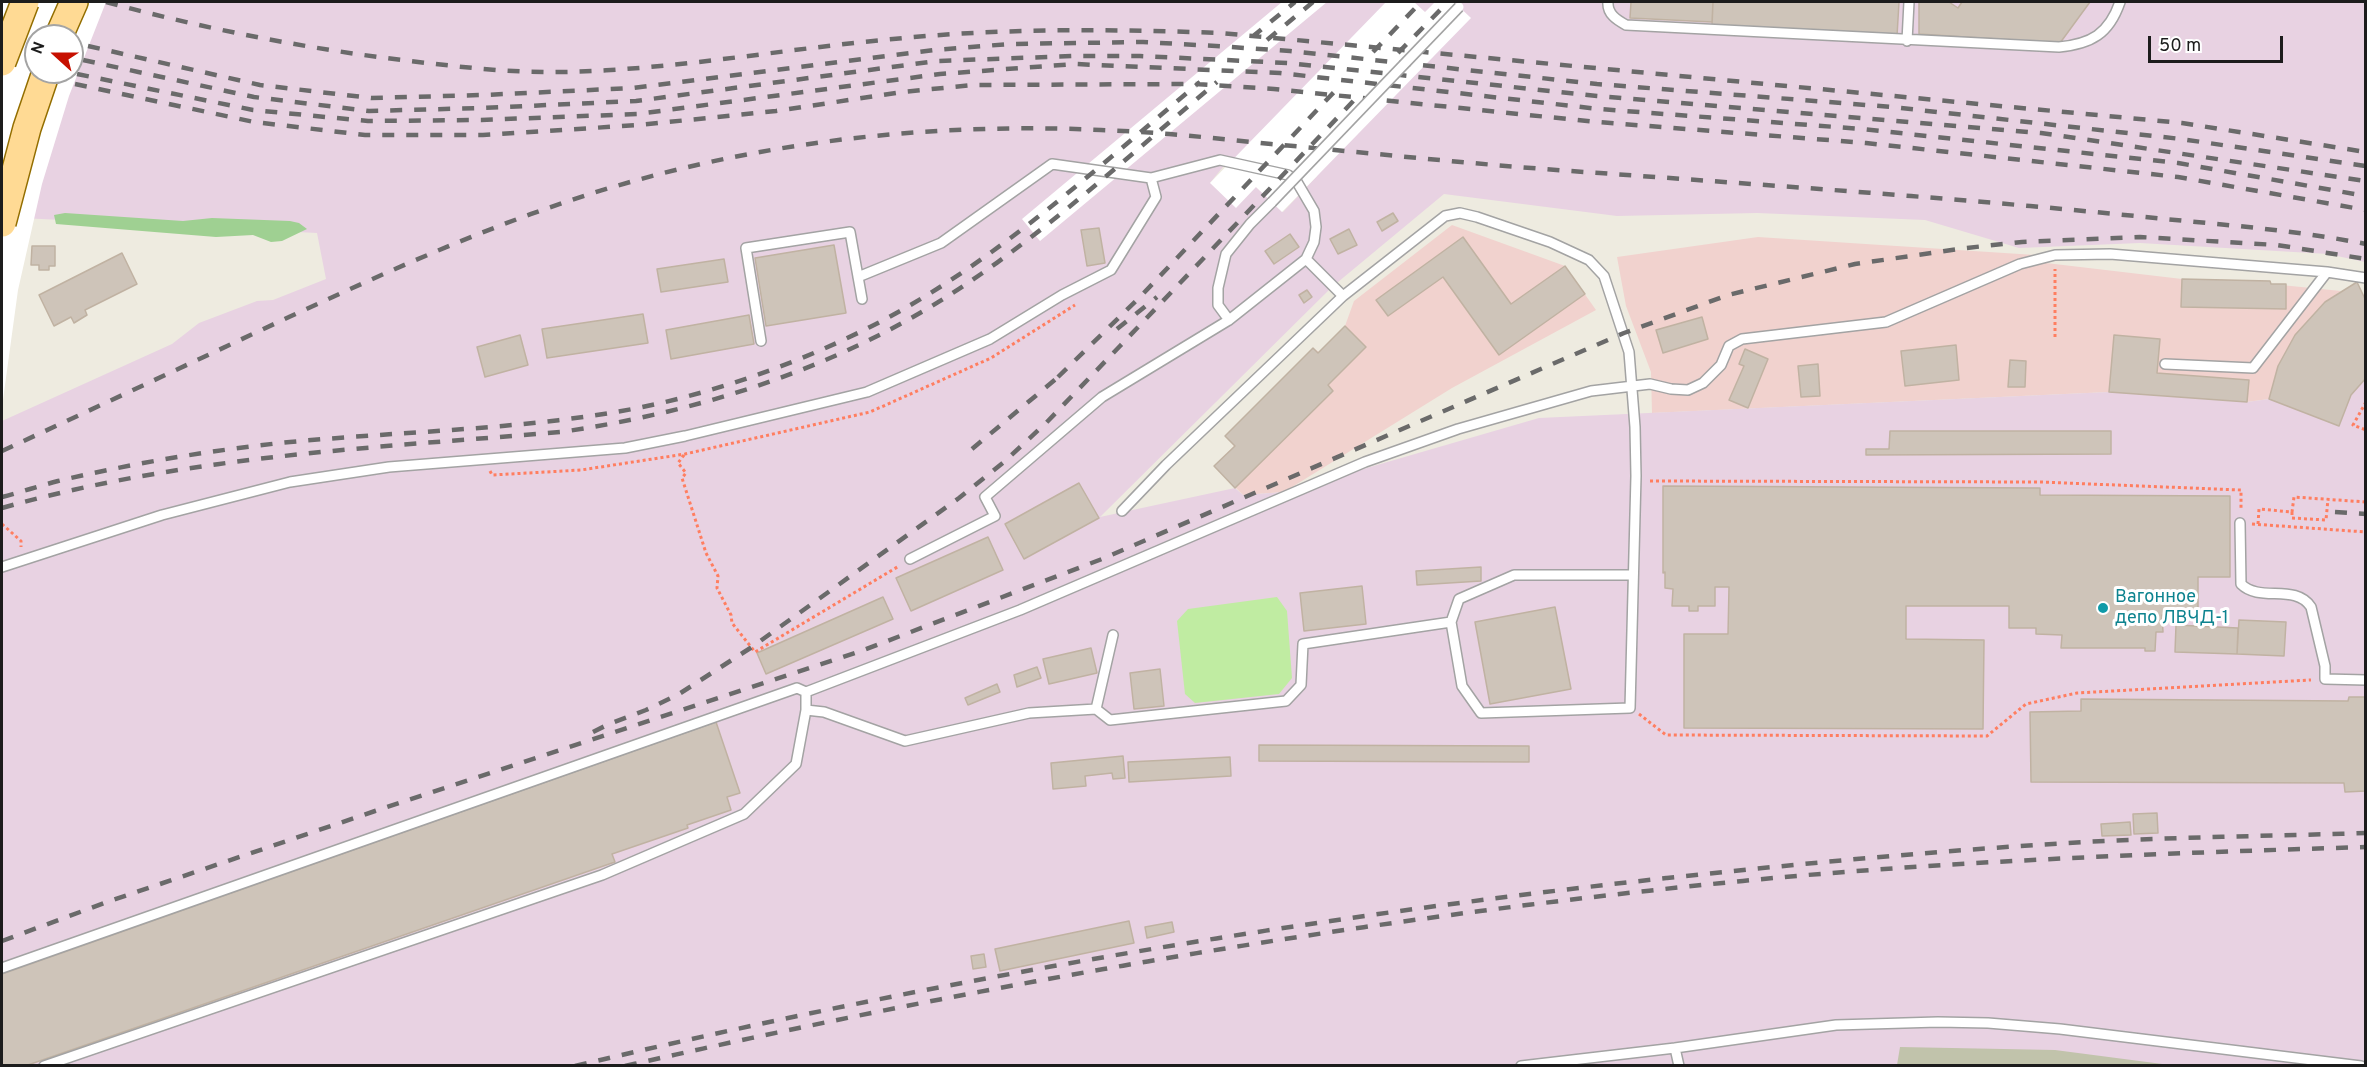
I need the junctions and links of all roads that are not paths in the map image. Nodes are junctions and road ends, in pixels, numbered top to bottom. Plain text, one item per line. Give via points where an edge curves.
1 (25, 2) edge
2 (74, 2) edge
3 (1608, 2) edge
4 (1910, 2) edge
5 (2120, 2) edge
6 (1462, 4) edge
7 (64, 24) edge
8 (1907, 41) junction
9 (2, 62) edge
10 (42, 84) edge
11 (1151, 177) junction
12 (2, 223) edge
13 (1306, 259) junction
14 (2327, 272) junction
15 (858, 277) junction
16 (2366, 278) edge
17 (1342, 296) junction
18 (862, 299) dead end
19 (1229, 320) junction
20 (760, 341) dead end
21 (2165, 364) dead end
22 (1631, 387) junction
23 (1122, 511) dead end
24 (2240, 523) road end
25 (910, 559) road end
26 (2, 567) edge
27 (1633, 575) junction
28 (1451, 622) junction
29 (1113, 635) dead end
30 (2366, 680) edge
31 (806, 692) junction
32 (1096, 709) junction
33 (806, 710) junction
34 (2, 968) edge
35 (1675, 1048) junction
36 (44, 1065) edge
37 (1521, 1065) edge
38 (1679, 1065) edge
39 (2361, 1065) edge

1 - 9 main road, bridge
2 - 7 main road
3 - 8 lane via 1614,18 1626,26
4 - 8 lane
5 - 8 lane via 2112,21 2097,37 2076,45
6 - 19 lane, bridge via 1250,224 1226,254 1218,305
10 - 12 main road, bridge
11 - 13 lane via 1220,160 1288,175 1297,182 1314,211 1314,242
11 - 15 lane via 1052,165 941,243
11 - 26 lane via 1156,197 1111,270 990,339 867,392 625,448 389,466 290,482 162,515
13 - 17 lane
13 - 19 lane
14 - 16 lane
14 - 21 lane via 2253,368
14 - 22 lane via 2110,254 2055,255 2020,264 1886,322 1742,339 1729,346 1721,364 1703,383 1688,390 1650,384
15 - 18 lane
15 - 20 lane via 850,232 746,248
17 - 22 lane via 1445,216 1460,213 1477,217 1589,260 1604,276 1629,352
17 - 23 lane
19 - 25 lane via 1102,397 985,497 995,516
22 - 27 lane via 1636,481
22 - 31 lane via 1591,391 1458,429 1365,462 1020,610
24 - 30 lane via 2241,584 2252,592 2294,595 2307,602 2323,657 2325,679
27 - 28 lane via 1514,575 1459,599
27 - 28 lane via 1630,708 1481,713 1462,686
28 - 32 lane via 1303,644 1301,685 1286,701 1110,720
29 - 32 lane
31 - 33 lane
31 - 34 lane via 797,688
32 - 33 lane via 1029,713 905,741 824,712
33 - 36 lane via 796,764 744,814 602,875
35 - 37 lane
35 - 38 lane
35 - 39 lane via 1836,1025 1988,1023

